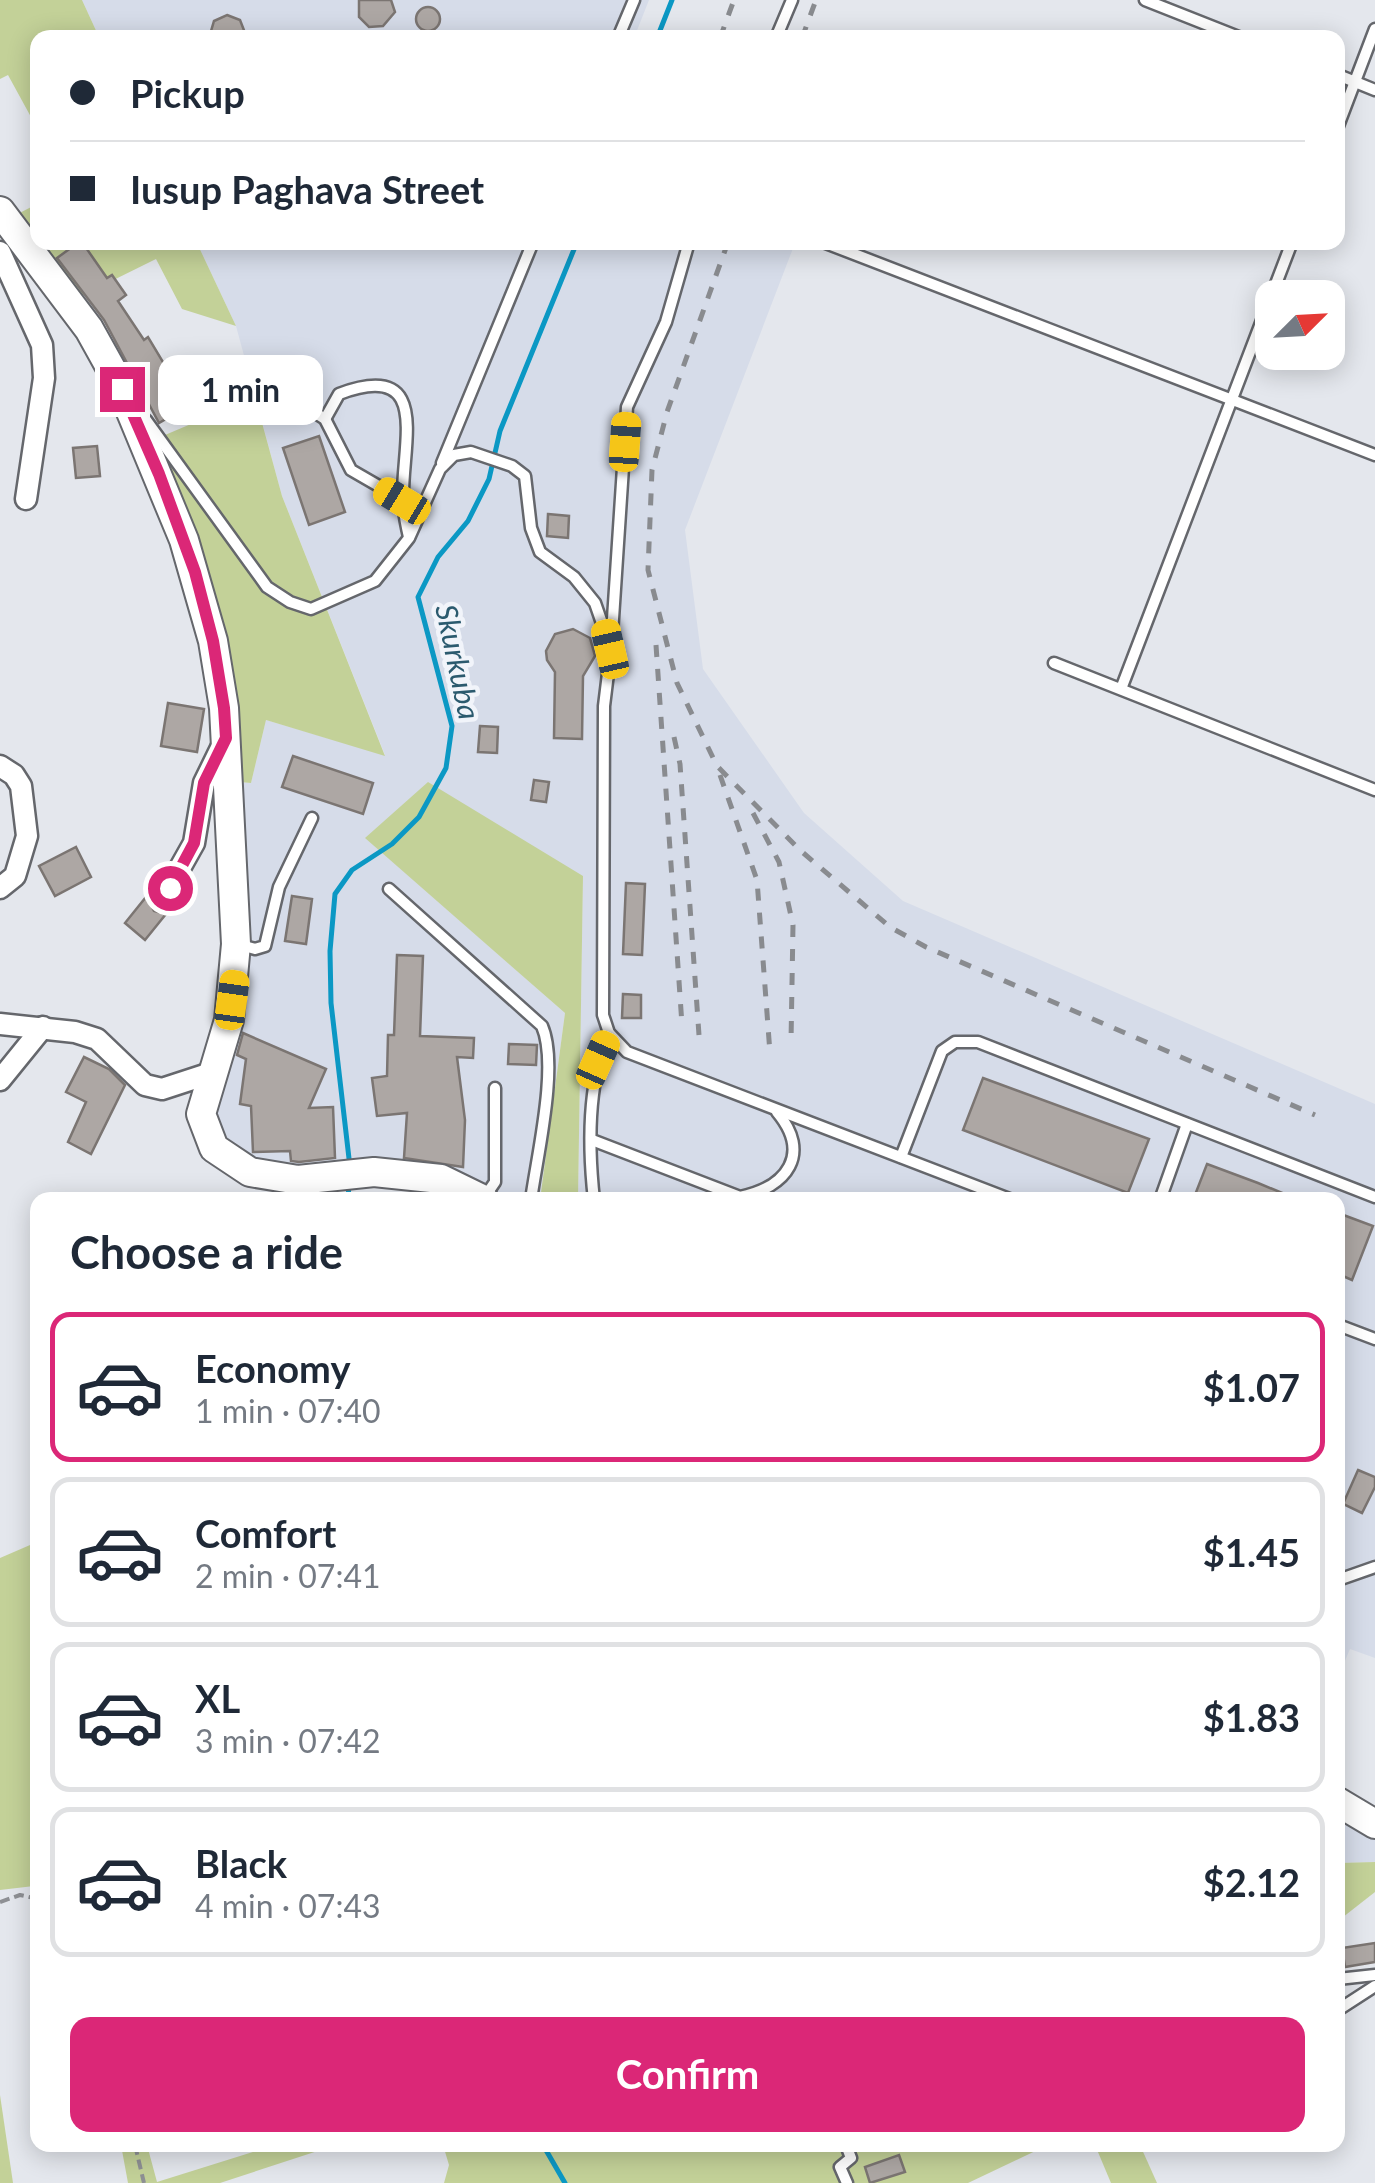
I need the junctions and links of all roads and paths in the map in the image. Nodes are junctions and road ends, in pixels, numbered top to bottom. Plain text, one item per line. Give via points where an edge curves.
1 (634, 0) edge
2 (792, 0) edge
3 (1145, 0) edge
4 (1375, 29) edge
5 (621, 30) edge
6 (779, 30) edge
7 (1222, 30) edge
8 (1345, 78) edge
9 (1355, 82) junction
10 (1375, 90) edge
11 (1345, 108) edge
12 (0, 211) edge
13 (531, 250) edge
14 (687, 250) edge
15 (845, 250) edge
16 (1289, 250) edge
17 (0, 252) edge
18 (268, 383) dead end
19 (122, 389) junction
20 (1232, 400) junction
21 (325, 419) junction
22 (1375, 455) edge
23 (440, 469) junction
24 (26, 499) dead end
25 (402, 501) junction
26 (422, 511) junction
27 (409, 538) junction
28 (610, 649) junction
29 (1054, 662) dead end
30 (1122, 689) junction
31 (226, 738) junction
32 (0, 766) edge
33 (1375, 790) edge
34 (312, 818) dead end
35 (0, 888) edge
36 (389, 889) dead end
37 (162, 900) dead end
38 (236, 944) junction
39 (0, 1024) edge
40 (44, 1027) junction
41 (609, 1033) junction
42 (211, 1073) junction
43 (0, 1080) edge
44 (495, 1088) dead end
45 (774, 1108) junction
46 (1187, 1124) junction
47 (592, 1140) junction
48 (901, 1158) junction
49 (468, 1192) edge
50 (488, 1192) edge
51 (532, 1192) edge
52 (594, 1192) edge
53 (729, 1192) edge
54 (763, 1192) edge
55 (991, 1192) edge
56 (1163, 1192) edge
57 (1375, 1198) edge
58 (1345, 1328) edge
59 (1375, 1339) edge
60 (1375, 1567) edge
61 (1345, 1578) edge
62 (1345, 1806) edge
63 (1375, 1824) edge
64 (30, 1897) edge
65 (0, 1902) edge
66 (1375, 1975) edge
67 (1345, 1978) edge
68 (1375, 1986) edge
69 (1345, 2005) edge
70 (137, 2152) edge
71 (849, 2152) edge
72 (144, 2183) edge
73 (847, 2183) edge

1 - 5 lane
2 - 6 lane
3 - 7 lane
4 - 9 lane
8 - 9 lane
9 - 10 lane
9 - 11 lane
12 - 19 street via 89,329
13 - 23 lane
14 - 28 lane via 666,322 627,407
15 - 20 lane
16 - 20 lane
17 - 24 street via 42,345 44,378
18 - 21 lane
19 - 27 lane via 267,587 290,602 311,609 375,581
19 - 31 street via 195,572 220,674
20 - 22 lane
20 - 30 lane
21 - 25 lane via 351,470
21 - 25 lane via 339,394 367,383 388,386 403,404 409,427
23 - 26 lane
23 - 28 lane via 454,455 471,452 525,476 540,552 595,603
25 - 26 lane
25 - 27 lane
26 - 27 lane
28 - 41 lane via 603,996
29 - 30 lane
30 - 33 lane
31 - 37 street via 204,783 194,843
31 - 38 street
32 - 35 street via 22,786 27,836 15,876
34 - 38 lane via 278,887 265,946
36 - 51 lane via 542,1026 548,1070
38 - 42 street via 228,1020
39 - 40 street
40 - 42 street via 98,1039 144,1085 162,1089
40 - 43 street
41 - 45 lane via 627,1052
41 - 47 lane via 598,1060
42 - 49 street via 201,1114 214,1148 250,1172 298,1180 361,1174 441,1178
44 - 50 lane via 495,1182
45 - 48 lane
45 - 54 lane via 790,1128 792,1158 782,1178
46 - 48 lane via 978,1042 955,1042 942,1051
46 - 56 lane
46 - 57 lane
47 - 52 lane
47 - 53 lane
48 - 55 lane
58 - 59 lane
60 - 61 lane
62 - 63 street
64 - 65 path
66 - 67 lane
68 - 69 lane
70 - 72 path
71 - 73 lane via 852,2158 840,2167

